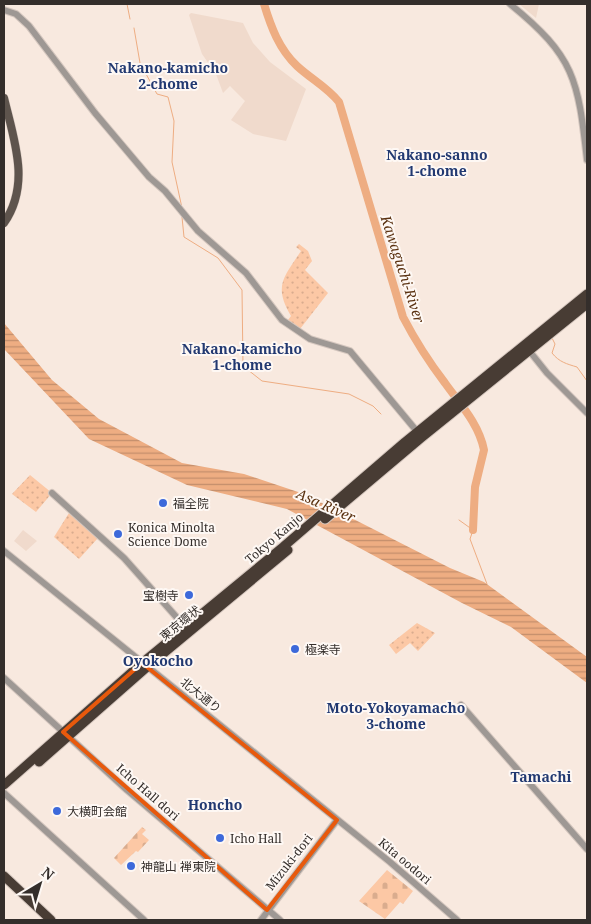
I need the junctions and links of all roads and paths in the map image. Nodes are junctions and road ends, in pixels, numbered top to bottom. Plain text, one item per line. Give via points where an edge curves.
1 (510, 4) edge
2 (4, 10) edge
3 (4, 98) edge
4 (587, 160) edge
5 (4, 223) edge
6 (587, 294) edge
7 (587, 304) edge
8 (527, 347) junction
9 (587, 413) edge
10 (420, 435) junction
11 (52, 493) dead end
12 (4, 551) edge
13 (187, 629) junction
14 (144, 665) junction
15 (4, 678) edge
16 (461, 705) dead end
17 (65, 735) junction
18 (4, 785) edge
19 (4, 793) edge
20 (337, 820) junction
21 (587, 849) edge
22 (4, 876) edge
23 (267, 910) junction
24 (51, 920) edge
25 (144, 920) edge
26 (261, 920) edge
27 (280, 920) edge
28 (457, 920) edge

1 - 4 street via 546,35 568,66 581,104
2 - 10 street via 16,14 29,26 148,177 198,231 246,273 287,325 310,339 353,354
3 - 5 main road via 19,170 16,201
6 - 8 highway, Tokyo Kanjo
7 - 8 highway, Tokyo Kanjo
8 - 9 street via 547,373
8 - 10 highway, Tokyo Kanjo
10 - 13 highway, Tokyo Kanjo
11 - 13 street via 124,558
12 - 14 street, 北大通り
13 - 14 highway, Tokyo Kanjo
14 - 17 highway, Tokyo Kanjo
14 - 20 street, 北大通り
15 - 17 street, Icho Hall dori
16 - 21 street
17 - 18 highway, Tokyo Kanjo
17 - 19 highway
17 - 23 street, Icho Hall dori
19 - 25 street
20 - 23 street, Mizuki-dori
20 - 28 street, Kita oodori
22 - 24 highway
23 - 26 street, Mizuki-dori
23 - 27 street, Icho Hall dori

